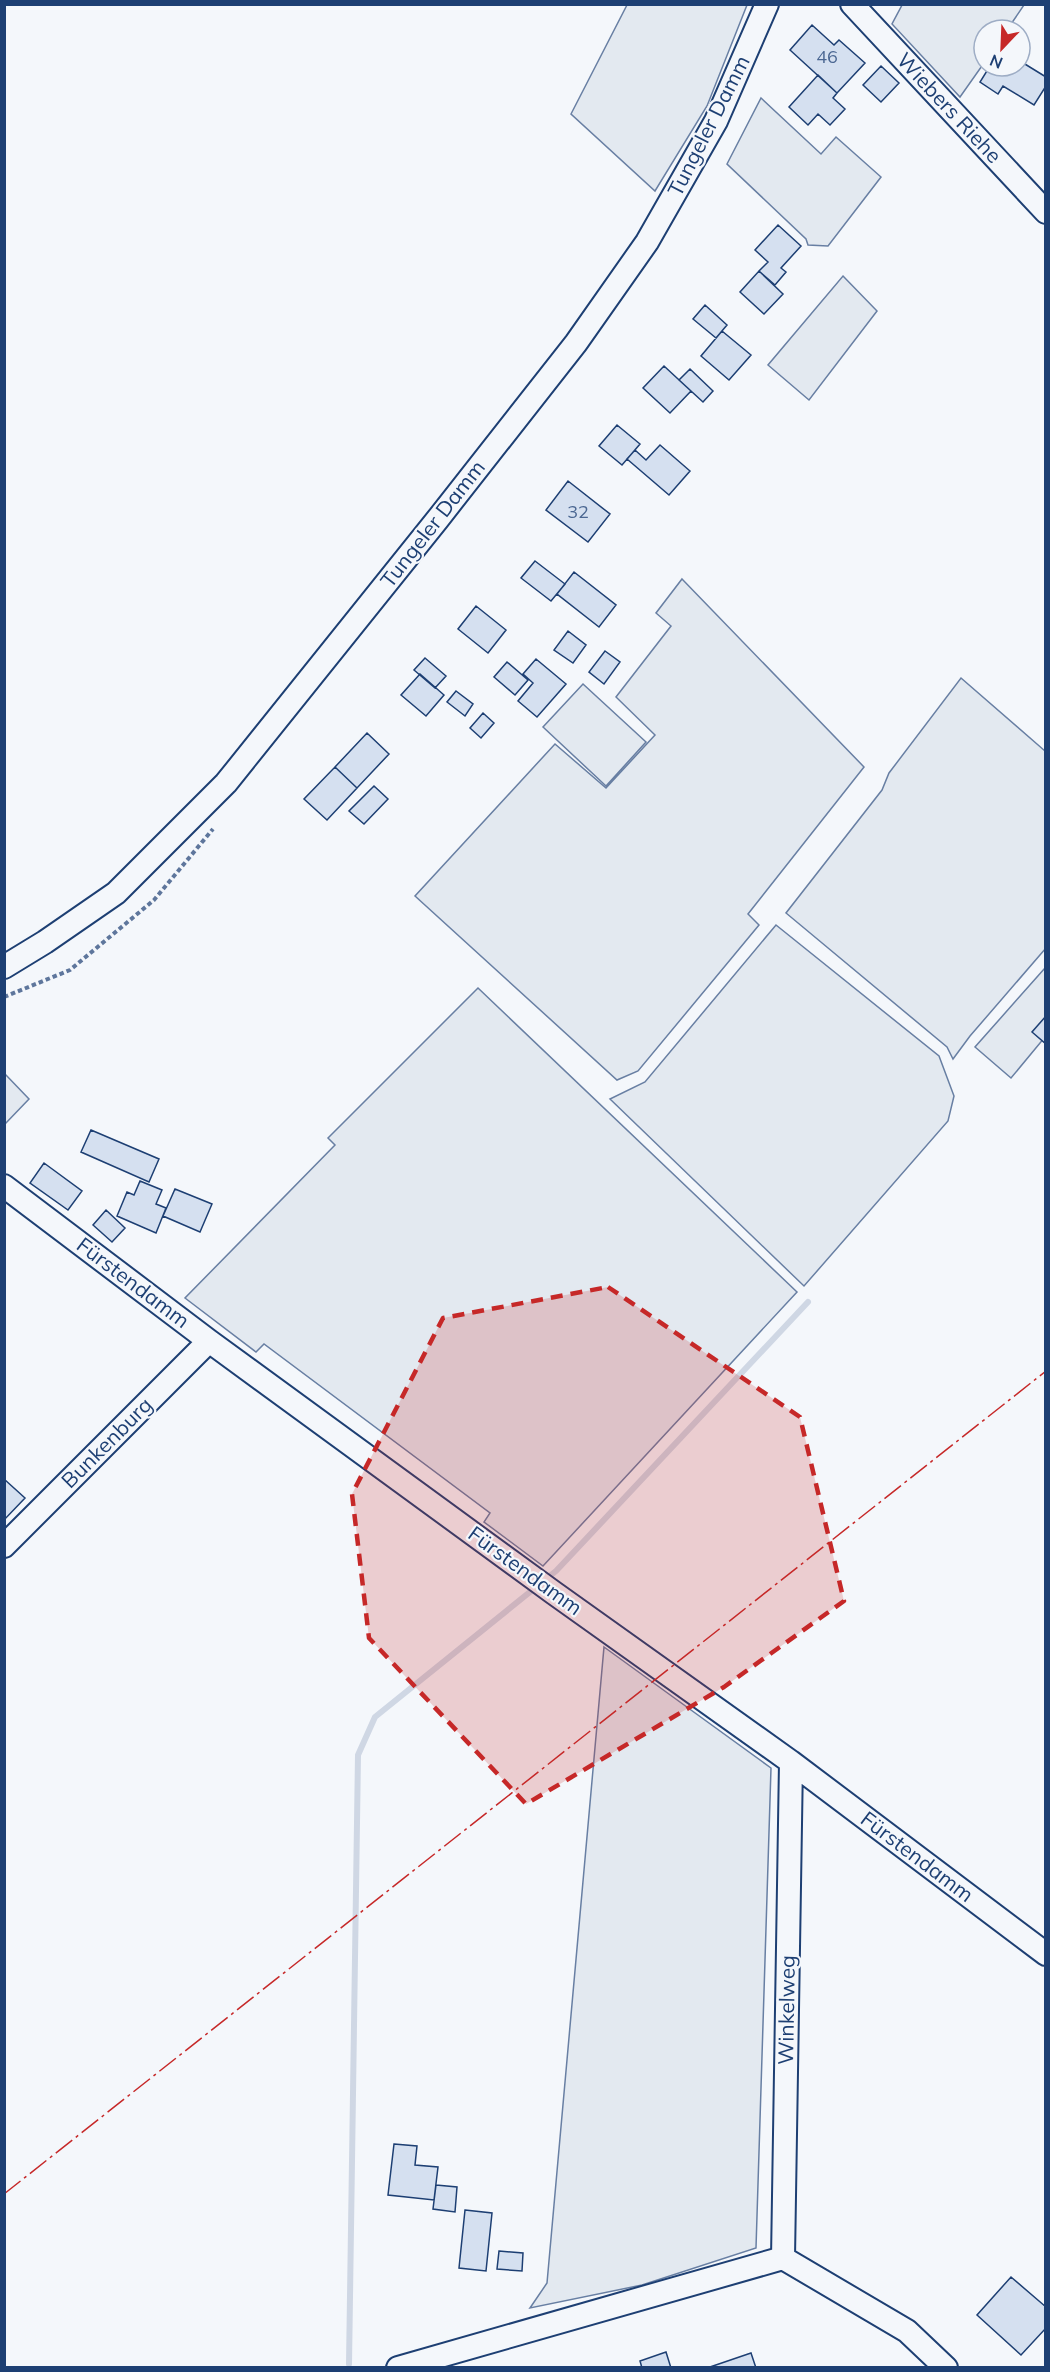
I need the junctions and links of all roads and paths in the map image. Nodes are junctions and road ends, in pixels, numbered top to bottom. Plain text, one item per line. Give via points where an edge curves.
1 (767, 4) edge
2 (852, 4) edge
3 (1046, 212) edge
4 (4, 967) edge
5 (4, 1186) edge
6 (209, 1341) junction
7 (4, 1546) edge
8 (791, 1762) junction
9 (1046, 1954) edge
10 (783, 2258) junction
11 (398, 2367) edge
12 (946, 2367) edge

1 - 4 street, Tungeler Damm via 716,121 647,242 576,343 437,520 226,783 116,893
2 - 3 street, Wiebers Riehe
5 - 6 street, Fürstendamm
6 - 7 street, Bunkenburg
6 - 8 street, Fürstendamm
8 - 9 street, Fürstendamm
8 - 10 street, Winkelweg
10 - 11 street
10 - 12 street via 907,2331

